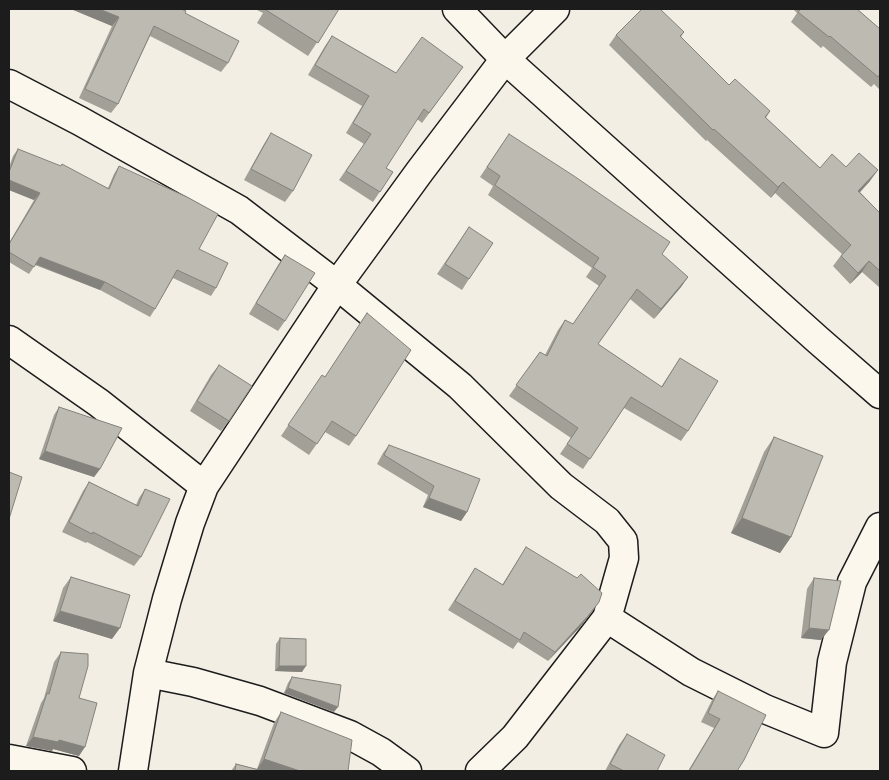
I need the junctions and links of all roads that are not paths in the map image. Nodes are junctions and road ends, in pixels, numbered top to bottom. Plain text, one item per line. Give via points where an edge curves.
1 (457, 9) edge
2 (556, 9) edge
3 (505, 59) junction
4 (9, 84) edge
5 (337, 285) junction
6 (9, 340) edge
7 (880, 394) edge
8 (204, 486) junction
9 (880, 527) edge
10 (608, 618) junction
11 (148, 673) junction
12 (9, 759) edge
13 (72, 771) edge
14 (132, 771) edge
15 (407, 771) edge
16 (480, 771) edge

1 - 3 street
2 - 3 street
3 - 5 street
3 - 7 street
4 - 5 street via 239,210
5 - 8 street
5 - 10 street via 460,386 562,486 607,521 623,541 624,558
6 - 8 street via 99,403
8 - 11 street via 167,599
9 - 10 street via 852,582 832,662 824,733 765,709 691,672
10 - 16 street via 514,737
11 - 14 street
11 - 15 street via 260,701 350,735
12 - 13 street

